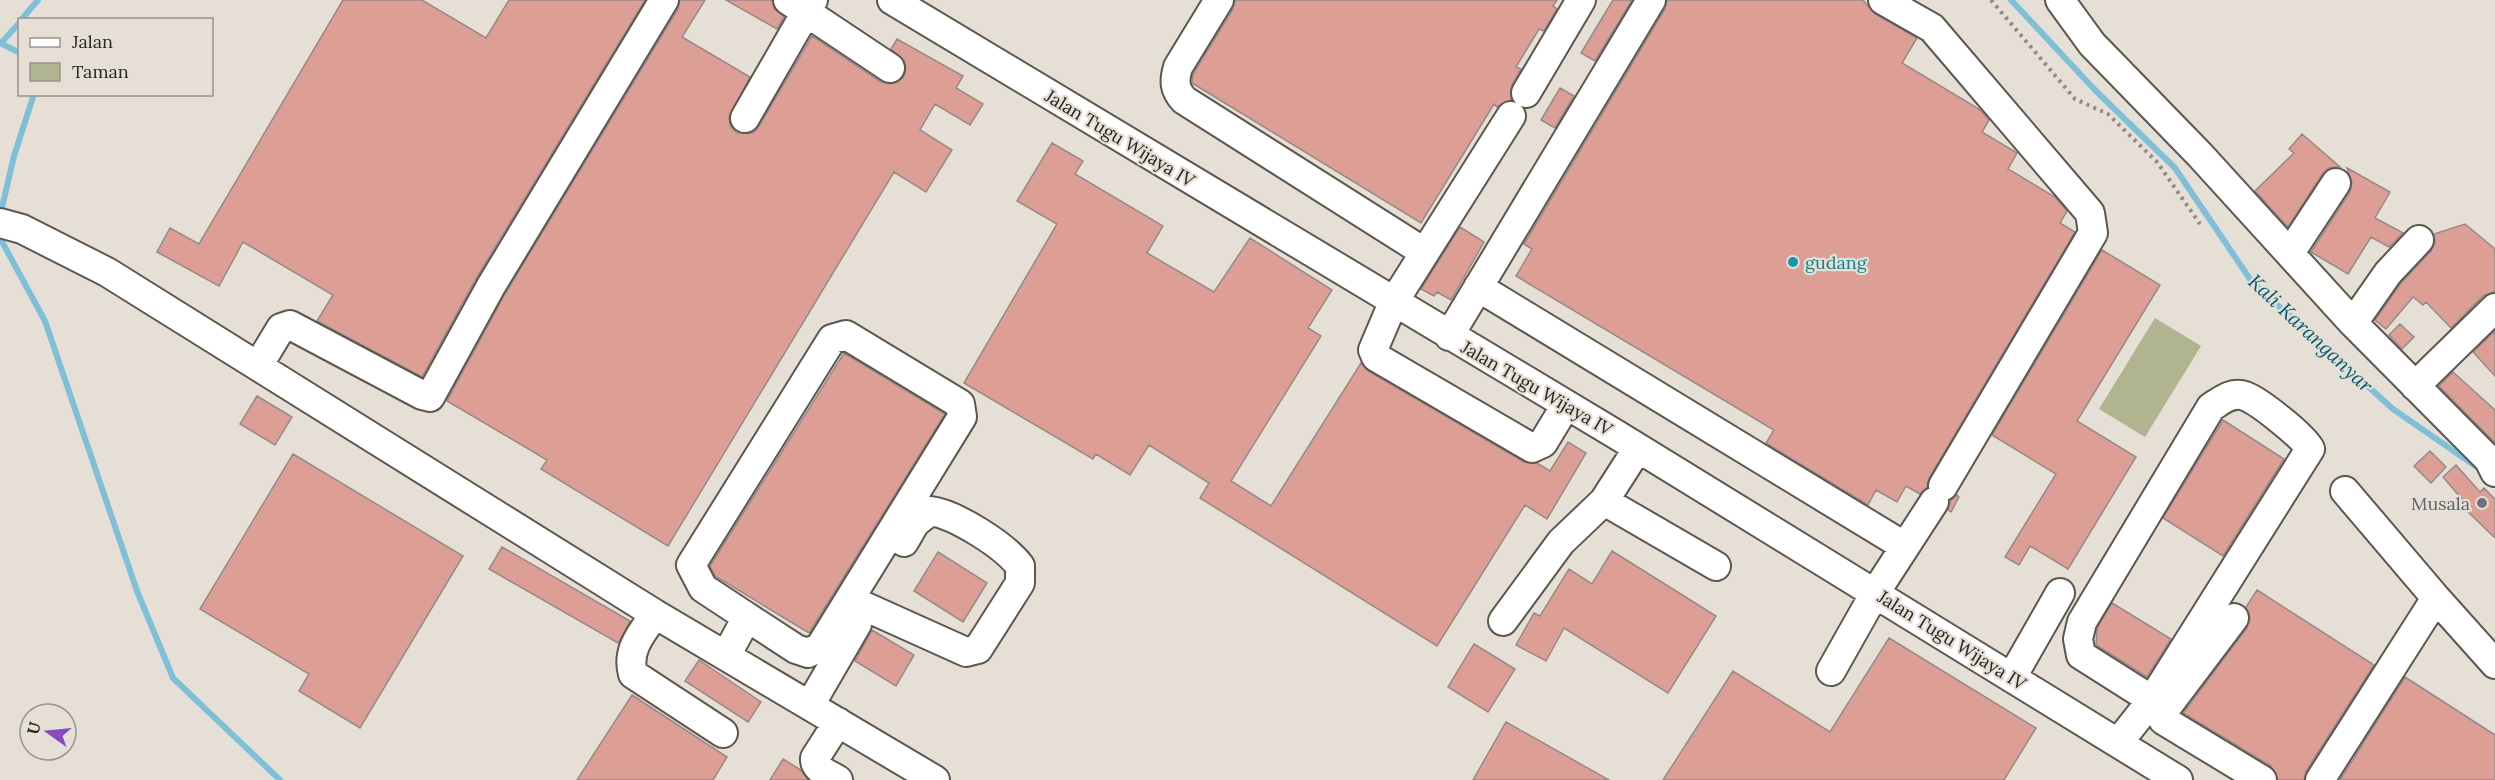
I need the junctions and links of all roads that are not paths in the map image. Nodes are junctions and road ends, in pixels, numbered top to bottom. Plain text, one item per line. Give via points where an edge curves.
1 (664, 0) edge
2 (892, 0) edge
3 (1218, 0) edge
4 (1581, 0) edge
5 (1651, 0) edge
6 (1884, 0) edge
7 (2060, 0) edge
8 (802, 3) edge
9 (890, 68) dead end
10 (745, 118) dead end
11 (2336, 183) dead end
12 (11, 226) edge
13 (2419, 240) dead end
14 (1424, 252) junction
15 (2290, 253) junction
16 (1478, 287) junction
17 (1393, 303) junction
18 (2495, 308) edge
19 (2353, 323) junction
20 (1449, 336) junction
21 (258, 366) junction
22 (2415, 386) junction
23 (1566, 405) junction
24 (1638, 448) junction
25 (2493, 464) edge
26 (2345, 491) dead end
27 (1604, 501) junction
28 (1904, 546) junction
29 (1716, 566) dead end
30 (1875, 593) junction
31 (2060, 593) dead end
32 (2436, 598) junction
33 (866, 608) junction
34 (656, 614) junction
35 (747, 617) junction
36 (2234, 618) dead end
37 (1503, 621) dead end
38 (726, 656) junction
39 (2495, 664) edge
40 (1831, 671) dead end
41 (2012, 677) junction
42 (2152, 700) junction
43 (810, 705) junction
44 (838, 722) junction
45 (723, 733) dead end
46 (2118, 743) junction
47 (2165, 777) edge
48 (838, 780) edge
49 (935, 780) edge
50 (2262, 780) edge
51 (2320, 780) edge

1 - 21 street via 491,286 430,397 290,325 281,328
2 - 17 street, Jalan Tugu Wijaya IV
3 - 14 street via 1178,67 1176,92
4 - 14 street
5 - 16 street
6 - 28 street via 1932,28 2090,213 2093,233
7 - 15 street via 2087,38
8 - 9 street
8 - 10 street
11 - 15 street
12 - 21 street via 108,273
13 - 19 street via 2388,273
14 - 17 street
15 - 19 street
16 - 20 street
16 - 28 street
17 - 20 street, Jalan Tugu Wijaya IV
17 - 23 street via 1373,350 1376,357 1532,448 1543,443
18 - 22 street
19 - 22 street
20 - 23 street, Jalan Tugu Wijaya IV
21 - 34 street
22 - 25 street
23 - 24 street, Jalan Tugu Wijaya IV
24 - 27 street
24 - 30 street, Jalan Tugu Wijaya IV
26 - 32 street
27 - 29 street
27 - 37 street via 1561,542
28 - 30 street
30 - 40 street
30 - 41 street, Jalan Tugu Wijaya IV
31 - 41 street
32 - 39 street
32 - 51 street
33 - 33 street via 966,652 978,648 1020,583 1020,566 1012,555 945,512 930,511 915,523
33 - 43 street
34 - 38 street
34 - 45 street via 634,646 630,663 633,674
35 - 35 street via 796,650 808,653 820,647 963,417 960,404 846,335 832,339 691,565 703,588
35 - 38 street
36 - 50 street via 2166,708 2163,720
38 - 43 street
41 - 46 street, Jalan Tugu Wijaya IV
42 - 42 street via 2310,449 2304,438 2244,396 2227,396 2211,407 2082,622 2078,639 2081,656
42 - 46 street
43 - 44 street
44 - 48 street via 815,763
44 - 49 street
46 - 47 street, Jalan Tugu Wijaya IV

